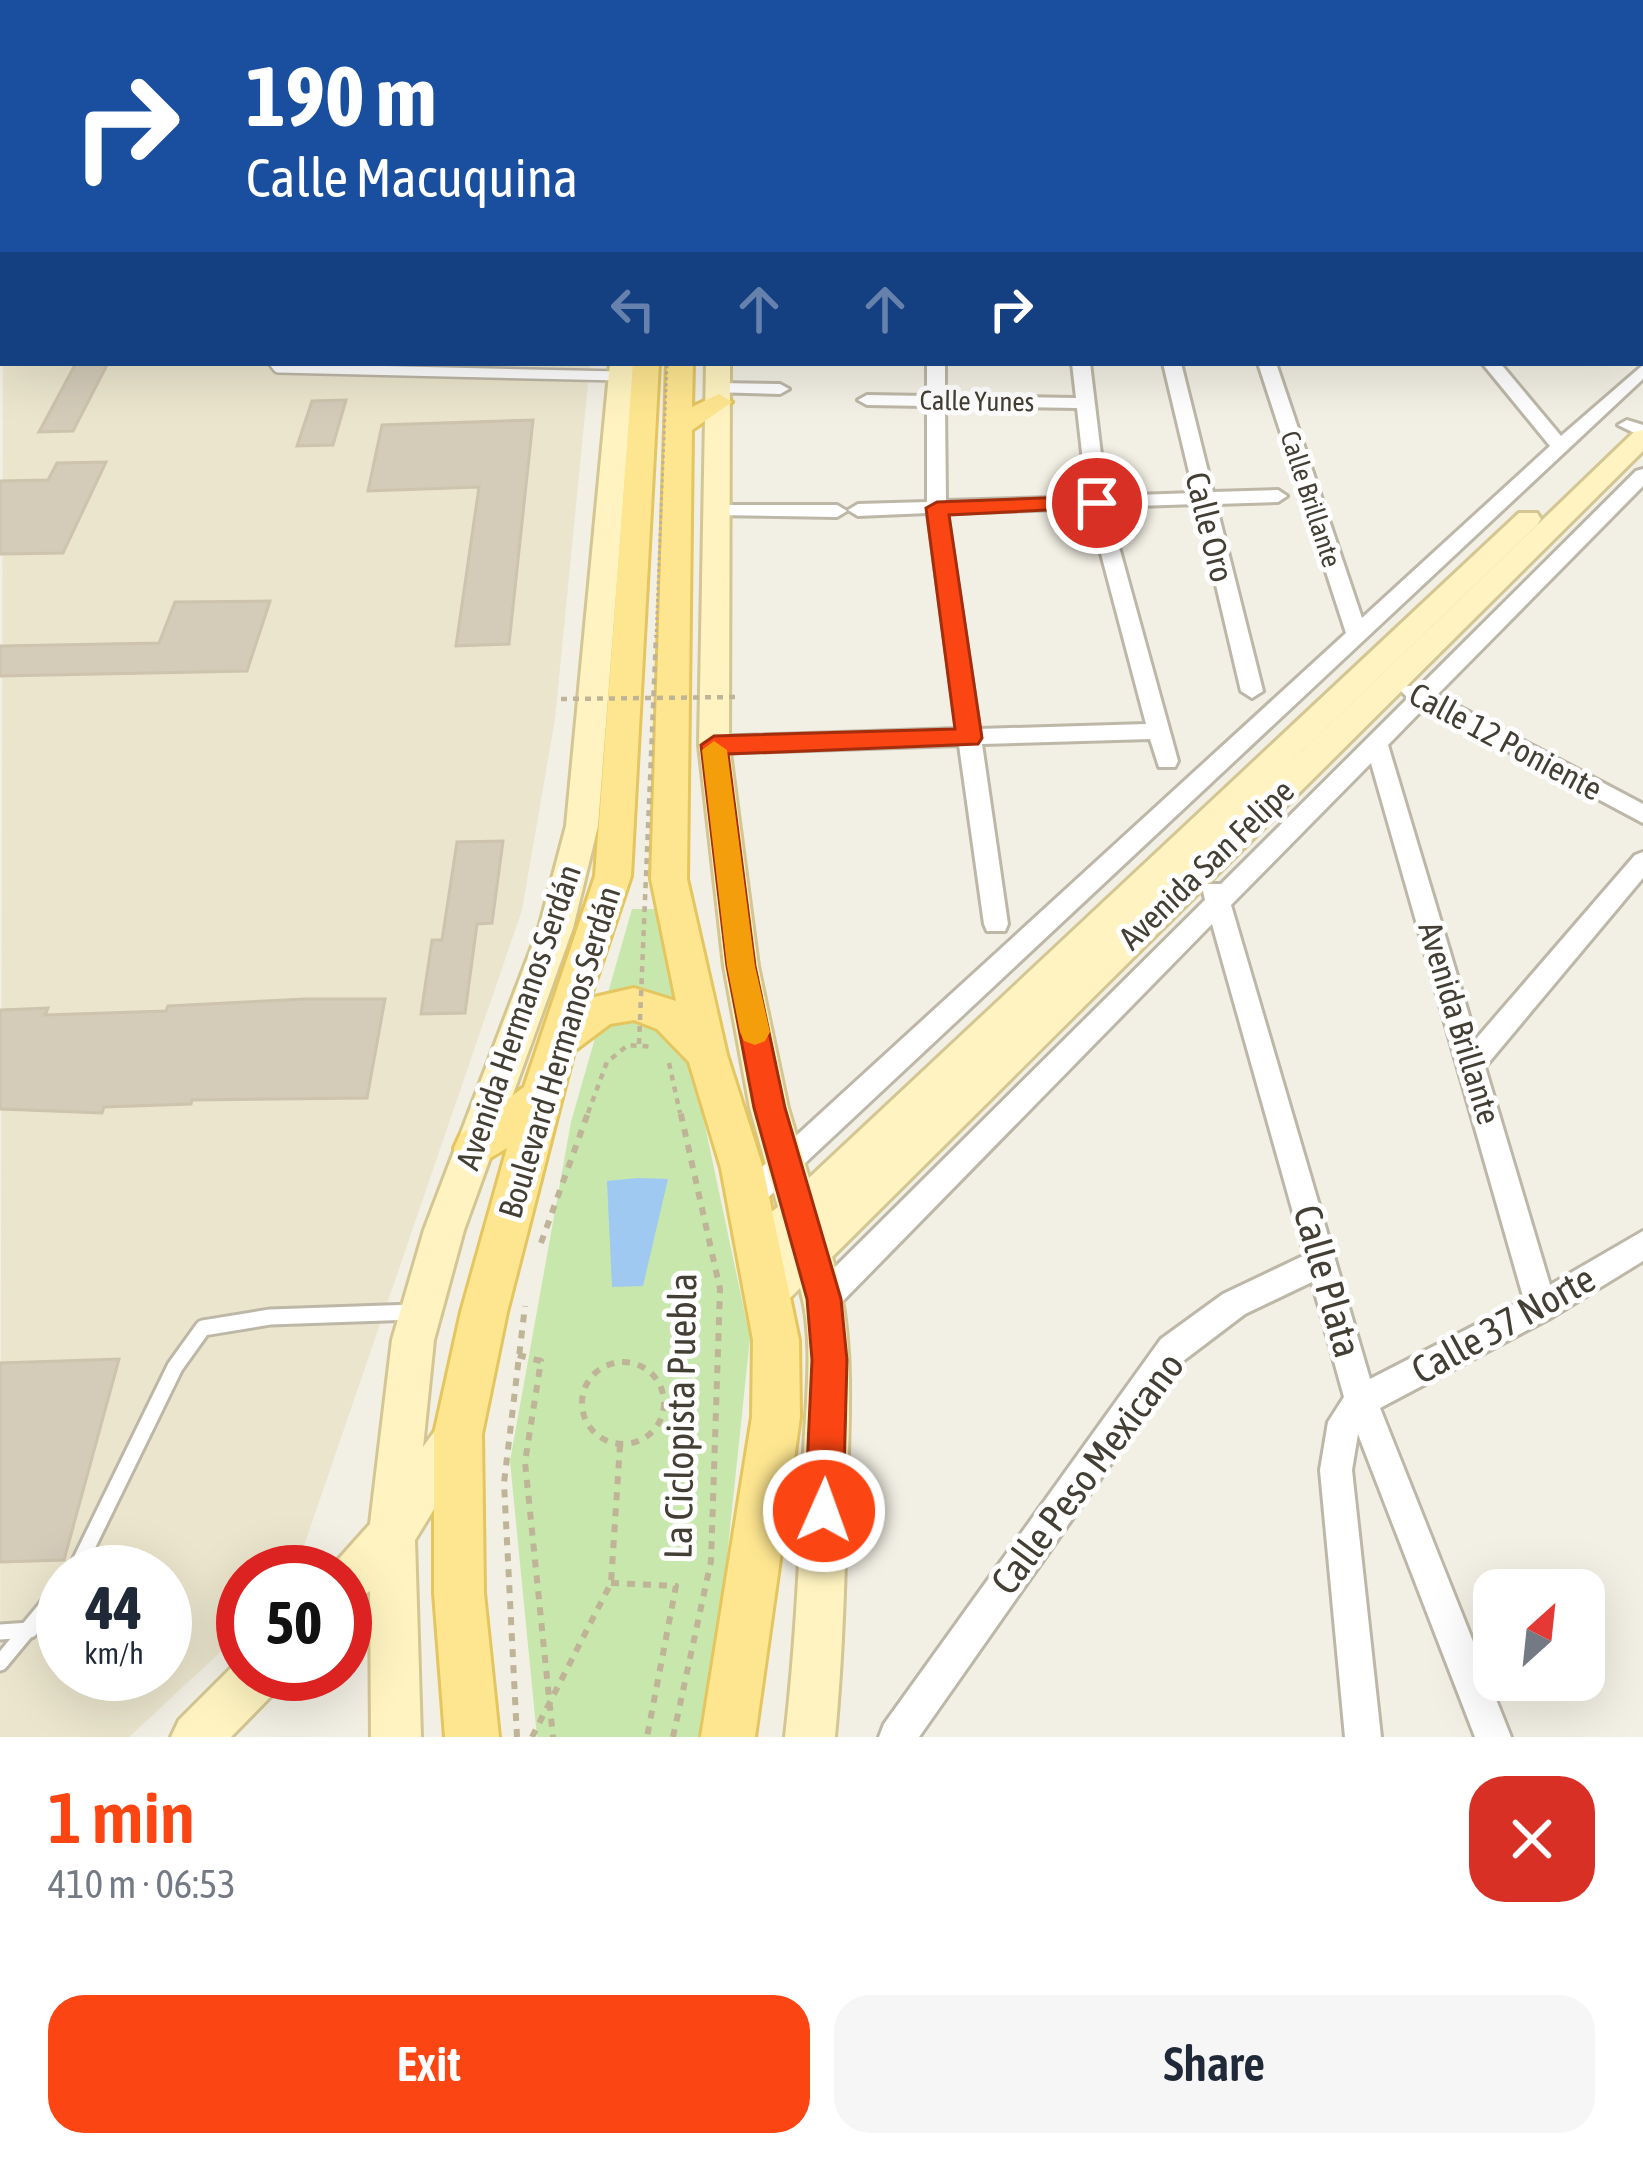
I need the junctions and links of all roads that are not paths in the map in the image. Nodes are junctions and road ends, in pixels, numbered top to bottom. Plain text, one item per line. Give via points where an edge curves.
1 (276, 366) edge
2 (680, 366) edge
3 (936, 366) edge
4 (1081, 366) edge
5 (1173, 366) edge
6 (1268, 366) edge
7 (1494, 366) edge
8 (630, 367) edge
9 (1643, 370) edge
10 (718, 384) edge
11 (780, 389) dead end
12 (867, 400) dead end
13 (936, 400) junction
14 (1087, 403) junction
15 (1639, 426) edge
16 (677, 428) junction
17 (1562, 447) junction
18 (1643, 475) edge
19 (1278, 496) dead end
20 (1202, 500) junction
21 (1097, 503) junction
22 (937, 508) junction
23 (717, 512) junction
24 (1357, 635) junction
25 (1395, 681) junction
26 (1252, 691) dead end
27 (1156, 731) junction
28 (969, 738) junction
29 (1376, 741) junction
30 (714, 745) junction
31 (1167, 761) dead end
32 (1643, 814) edge
33 (1202, 847) junction
34 (1643, 861) edge
35 (1217, 899) junction
36 (996, 924) dead end
37 (556, 1042) junction
38 (707, 1055) junction
39 (1473, 1062) junction
40 (541, 1097) junction
41 (475, 1148) junction
42 (785, 1164) junction
43 (806, 1231) junction
44 (759, 1245) junction
45 (1643, 1245) edge
46 (1324, 1261) junction
47 (824, 1299) junction
48 (1541, 1307) junction
49 (421, 1312) junction
50 (1361, 1401) junction
51 (458, 1434) junction
52 (392, 1534) junction
53 (89, 1545) edge
54 (372, 1555) edge
55 (36, 1622) edge
56 (30, 1630) junction
57 (0, 1631) edge
58 (0, 1663) edge
59 (233, 1701) edge
60 (196, 1737) edge
61 (397, 1737) edge
62 (472, 1737) edge
63 (728, 1737) edge
64 (810, 1737) edge
65 (897, 1737) edge
66 (1363, 1737) edge
67 (1493, 1737) edge

1 - 8 lane
2 - 16 main road, Boulevard Hermanos Serdán
3 - 13 street
4 - 14 street
5 - 20 street, Calle Oro
6 - 24 street, Calle Brillante
7 - 17 street
8 - 37 main road, Boulevard Hermanos Serdán via 613,876
8 - 41 main road, Avenida Hermanos Serdán via 582,826 556,928
9 - 17 street, Avenida San Felipe
10 - 11 street
10 - 16 main road
10 - 23 main road
12 - 13 street, Calle Yunes
13 - 14 street, Calle Yunes
13 - 22 street
14 - 21 street
15 - 25 main road, Avenida San Felipe
16 - 38 main road, Boulevard Hermanos Serdán via 670,879
17 - 24 street, Avenida San Felipe
18 - 25 street, Avenida San Felipe
19 - 20 street
20 - 21 street
20 - 26 street, Calle Oro
21 - 22 street
21 - 27 street
22 - 23 street
22 - 28 street
23 - 30 main road
24 - 42 street, Avenida San Felipe
25 - 29 street, Avenida San Felipe
25 - 32 street, Calle 12 Poniente
25 - 33 main road, Avenida San Felipe
27 - 28 street
27 - 31 street
28 - 30 street
28 - 36 street
29 - 35 street, Avenida San Felipe
29 - 39 street, Avenida Brillante
30 - 42 main road via 741,966
33 - 35 street, Calle Plata
33 - 43 main road, Avenida San Felipe
34 - 39 street
35 - 46 street, Calle Plata
35 - 47 street, Avenida San Felipe
37 - 38 main road via 597,1013 638,1004 682,1021
37 - 40 main road, Boulevard Hermanos Serdán
38 - 44 main road, Boulevard Hermanos Serdán
39 - 48 street, Avenida Brillante
40 - 41 main road
40 - 51 main road, Boulevard Hermanos Serdán
41 - 49 main road, Avenida Hermanos Serdán
42 - 43 main road
42 - 44 street, Avenida San Felipe
43 - 44 main road, Avenida San Felipe
43 - 47 main road
44 - 63 main road, Boulevard Hermanos Serdán via 776,1340 776,1417
45 - 48 street, Calle 37 Norte
46 - 50 street, Calle Plata
46 - 65 street, Calle Peso Mexicano via 1234,1304 1172,1350
47 - 64 main road via 821,1619
48 - 50 street, Calle 37 Norte
49 - 52 main road, Avenida Hermanos Serdán
49 - 53 lane via 201,1328 181,1352
50 - 66 street, Calle Plata via 1344,1422 1336,1470
50 - 67 street
51 - 52 main road
51 - 62 main road, Boulevard Hermanos Serdán
52 - 54 main road
52 - 61 main road, Avenida Hermanos Serdán
55 - 56 lane
56 - 57 lane
56 - 58 lane
59 - 60 main road

